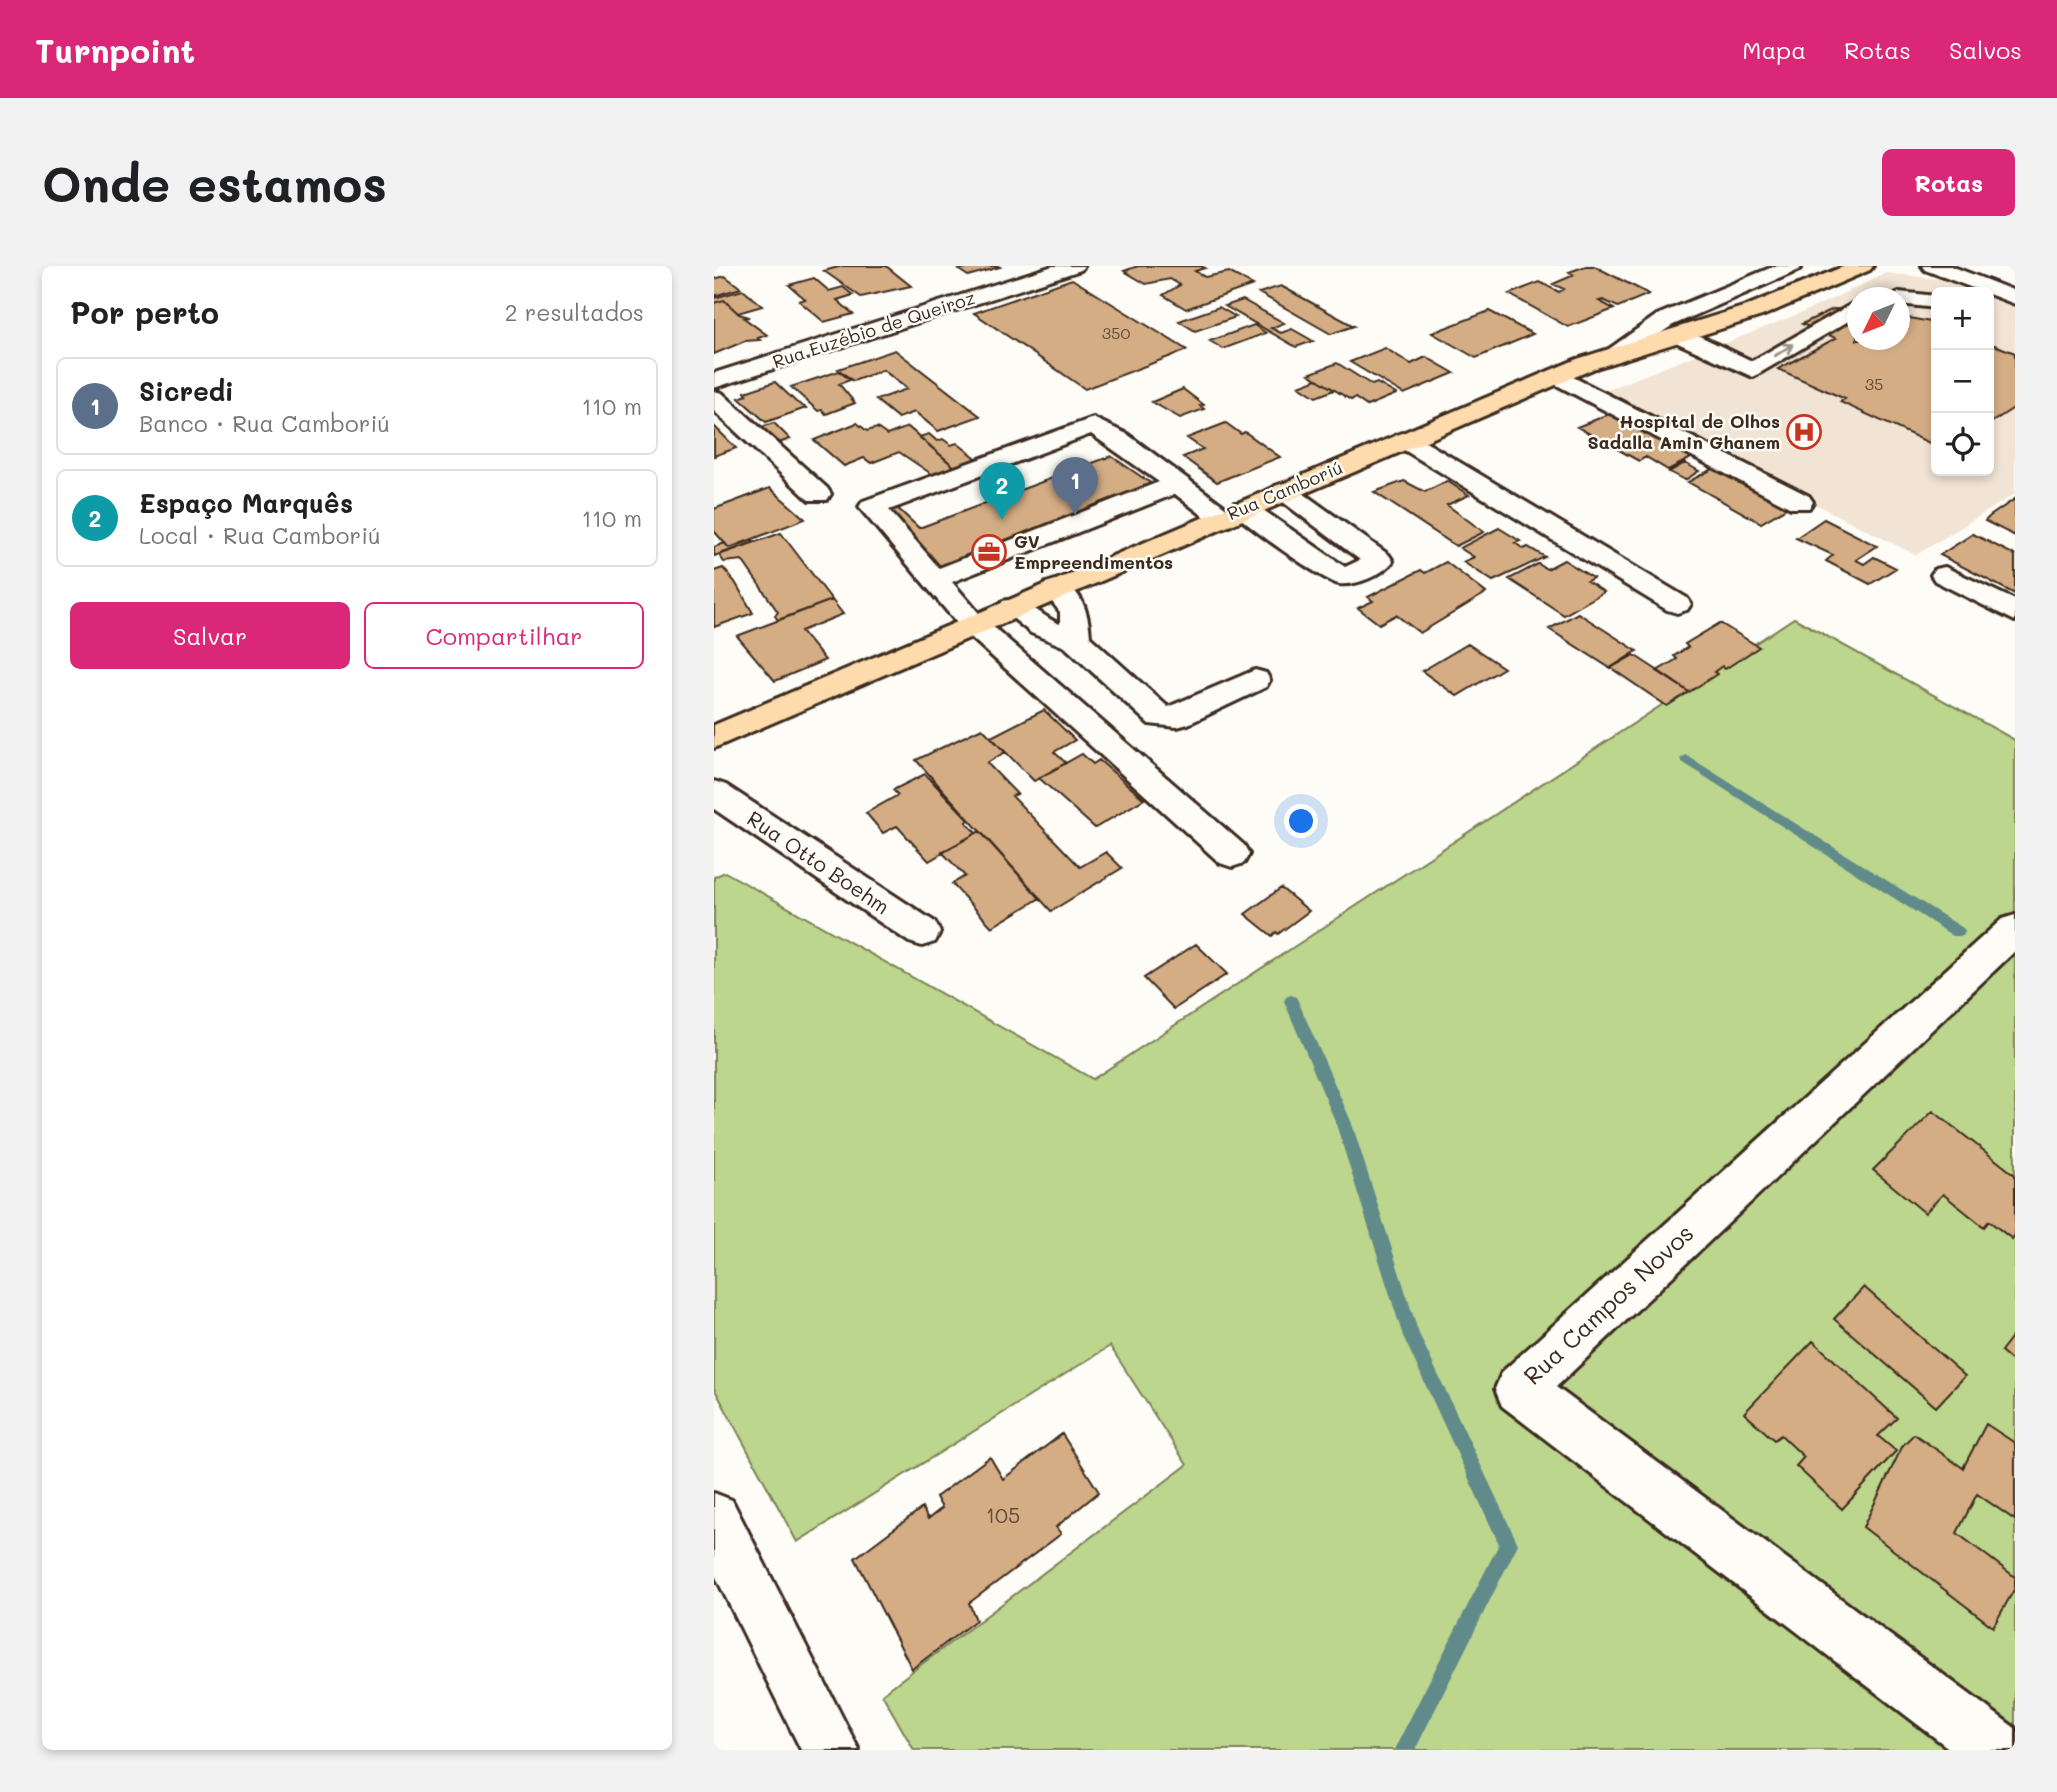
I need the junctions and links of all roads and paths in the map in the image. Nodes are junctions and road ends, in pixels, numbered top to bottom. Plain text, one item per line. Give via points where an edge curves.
1 (1074, 266) edge
2 (1792, 266) edge
3 (1863, 266) edge
4 (1932, 266) edge
5 (1971, 287) edge
6 (1994, 293) edge
7 (2015, 298) edge
8 (1910, 299) edge
9 (1931, 301) edge
10 (1847, 302) edge
11 (1847, 313) edge
12 (1784, 327) dead end
13 (1679, 335) junction
14 (1748, 344) dead end
15 (1613, 354) junction
16 (1723, 356) junction
17 (1556, 376) junction
18 (714, 381) edge
19 (714, 398) edge
20 (1405, 440) junction
21 (1178, 484) junction
22 (1284, 491) junction
23 (818, 494) dead end
24 (1800, 502) dead end
25 (1311, 511) junction
26 (1234, 514) junction
27 (1272, 528) junction
28 (1341, 532) junction
29 (1301, 549) junction
30 (1945, 575) dead end
31 (933, 580) junction
32 (1056, 589) junction
33 (1677, 604) dead end
34 (1013, 607) junction
35 (2015, 612) edge
36 (973, 624) junction
37 (1074, 640) junction
38 (1255, 680) dead end
39 (714, 737) edge
40 (714, 793) edge
41 (1232, 855) dead end
42 (2015, 929) edge
43 (922, 932) dead end
44 (714, 1518) edge
45 (831, 1750) edge
46 (1997, 1750) edge

1 - 18 street, Rua Euzébio de Queiroz
2 - 15 street via 1665,320
3 - 13 main road, Rua Camboriú via 1784,300
4 - 5 street
6 - 7 street
8 - 9 street
10 - 12 street
16 -> 11 street via 1753,370
13 - 15 main road, Rua Camboriú
13 - 16 street
14 - 16 street
15 - 17 main road, Rua Camboriú
17 - 20 main road, Rua Camboriú
17 - 24 street
19 - 23 street
20 - 22 main road, Rua Camboriú
20 - 33 street
21 - 26 street
21 - 31 street
21 - 31 street via 1093,425 873,506
22 - 25 street
22 - 26 main road, Rua Camboriú
25 - 27 street
25 - 28 street
26 - 27 street
26 - 32 main road, Rua Camboriú
27 - 29 street
28 - 29 street
28 - 29 street via 1379,561 1350,576 1339,576
30 - 35 street
31 - 36 street
32 - 34 main road, Rua Camboriú
32 - 37 street via 1074,611
34 - 36 main road, Rua Camboriú
34 - 37 street via 1041,627
36 - 39 main road, Rua Camboriú
36 - 41 street
37 - 38 street via 1160,717 1168,719
40 - 43 street, Rua Otto Boehm
42 - 46 street, Rua Campos Novos via 1519,1389
44 - 45 street

